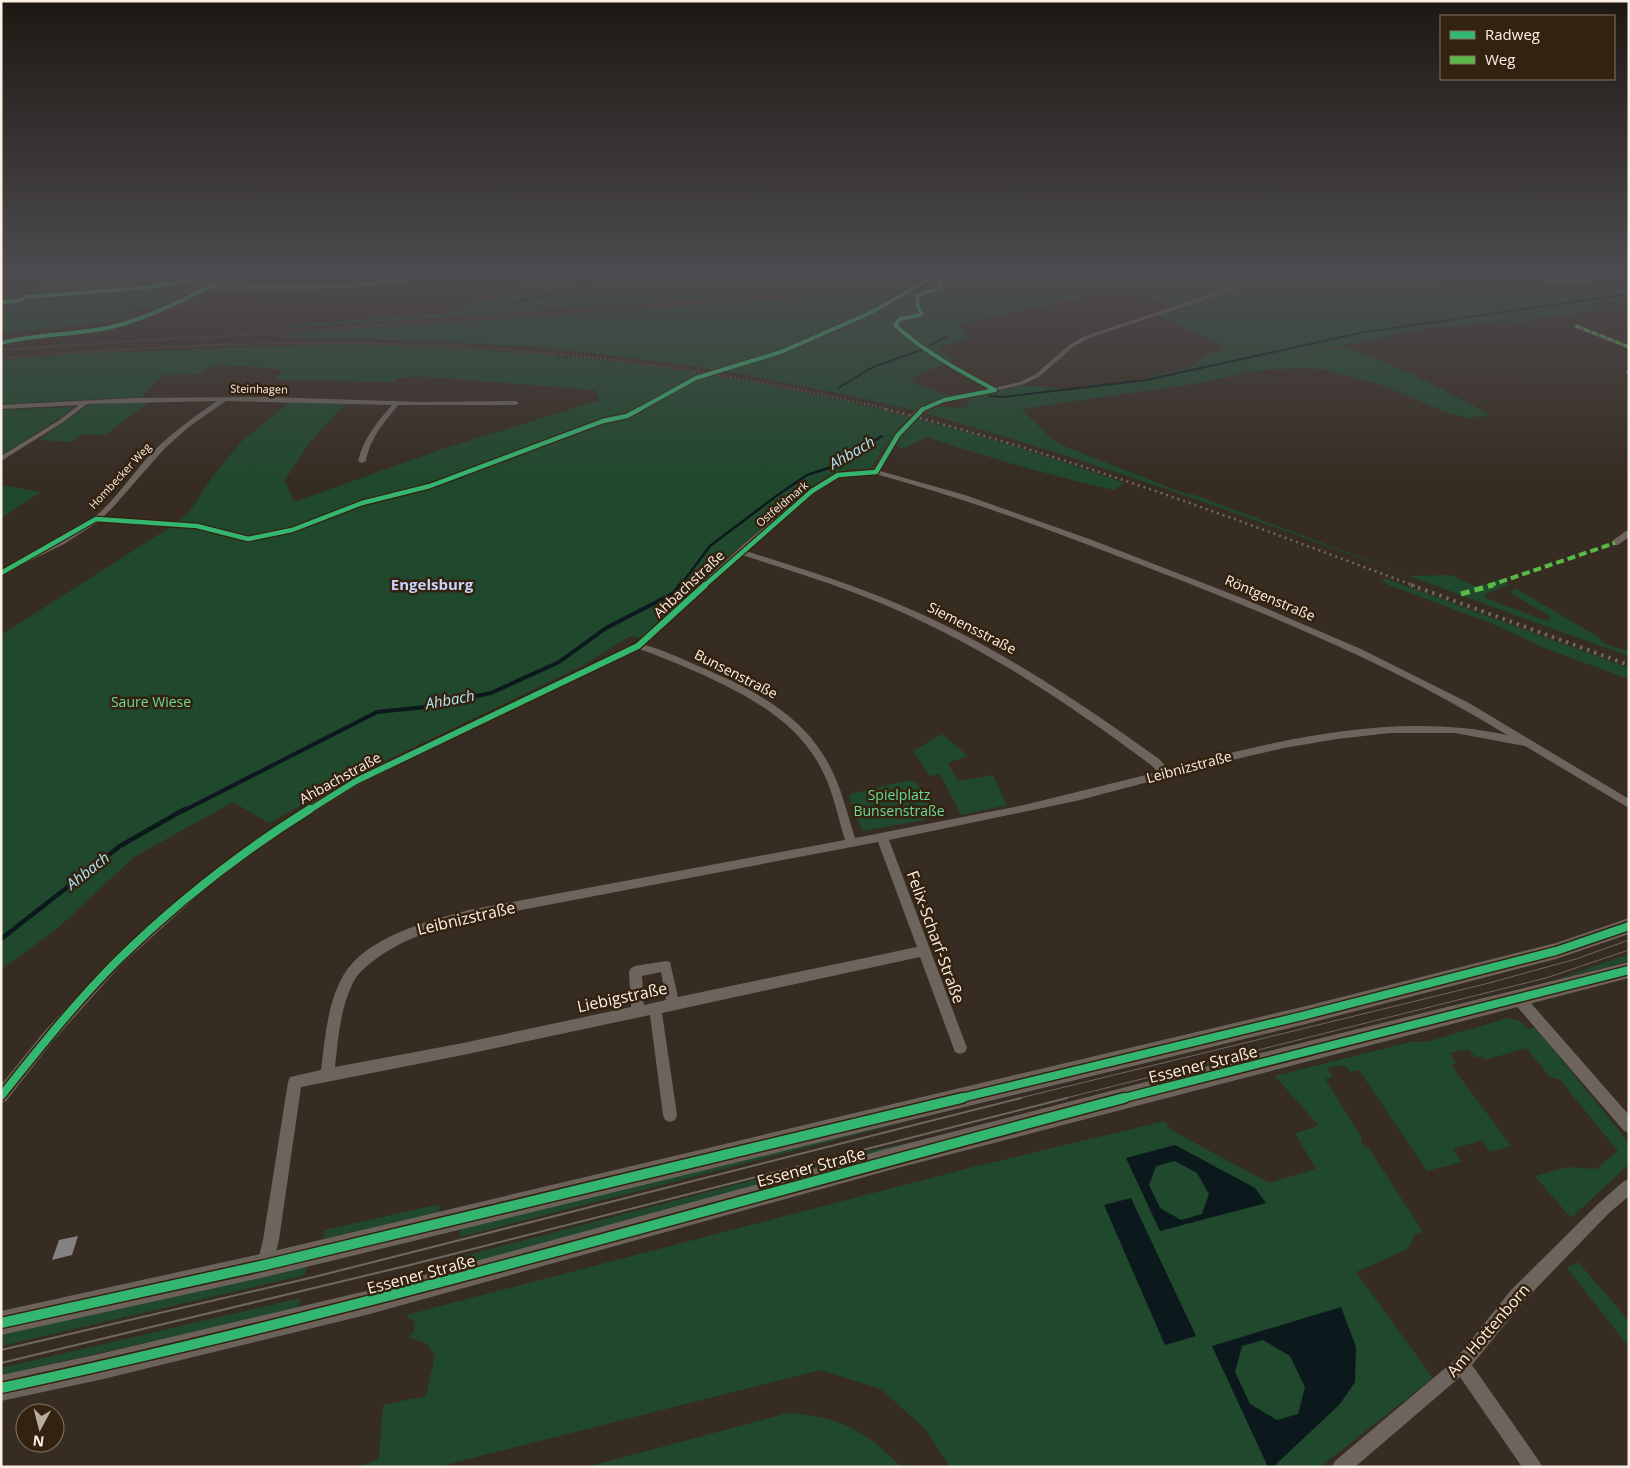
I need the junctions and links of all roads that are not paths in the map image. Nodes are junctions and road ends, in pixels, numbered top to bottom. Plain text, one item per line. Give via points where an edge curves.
1 (1081, 342) edge
2 (1618, 342) edge
3 (1629, 347) edge
4 (224, 399) junction
5 (86, 402) junction
6 (397, 403) junction
7 (516, 403) dead end
8 (1, 407) edge
9 (924, 409) tunnel mouth
10 (913, 418) tunnel mouth
11 (1, 459) edge
12 (362, 461) dead end
13 (876, 472) junction
14 (1629, 533) edge
15 (1615, 542) dead end
16 (741, 552) junction
17 (1, 572) edge
18 (638, 646) junction
19 (1530, 743) junction
20 (1166, 774) junction
21 (1629, 804) edge
22 (882, 837) junction
23 (852, 843) junction
24 (1629, 926) edge
25 (924, 951) junction
26 (1629, 970) edge
27 (1518, 998) junction
28 (672, 1004) junction
29 (655, 1008) junction
30 (638, 1011) junction
31 (960, 1048) dead end
32 (327, 1075) junction
33 (1, 1096) edge
34 (670, 1115) dead end
35 (1629, 1126) edge
36 (1629, 1186) edge
37 (265, 1265) junction
38 (1, 1323) edge
39 (1462, 1365) junction
40 (1, 1388) edge
41 (1341, 1467) edge
42 (1533, 1467) edge

1 - 9 street via 1038,375 1022,383
2 - 3 street
4 - 5 street, Steinhagen
4 - 6 street, Steinhagen
4 - 17 street, Hombecker Weg via 170,440 96,519
5 - 8 street, Steinhagen
5 - 11 street
6 - 7 street, Steinhagen
6 - 12 street via 362,452
10 - 13 street via 891,444
13 - 16 street, Ostfeldmark via 847,473 822,484
13 - 19 street, Röntgenstraße via 1043,525 1240,600 1416,678
14 - 15 street
16 - 18 street, Ahbachstraße
16 - 20 street, Siemensstraße via 844,585 965,640 1065,698 1155,762
18 - 23 street, Bunsenstraße via 738,687 777,710 820,757
18 - 33 street, Ahbachstraße via 363,778 277,830 200,887 117,961 48,1037
19 - 20 street, Leibnizstraße via 1444,729 1377,731 1258,748
19 - 21 street, Röntgenstraße
20 - 22 street, Leibnizstraße via 1074,799
22 - 23 street, Leibnizstraße
22 - 25 street, Felix-Scharf-Straße
23 - 32 street, Leibnizstraße via 469,915 403,934 374,952 353,971 334,1022
24 - 37 main road, Essener Straße via 1556,951 1417,988
25 - 28 street, Liebigstraße
25 - 31 street, Felix-Scharf-Straße
26 - 27 main road, Essener Straße
27 - 35 street
27 - 40 main road, Essener Straße via 890,1160 366,1303
28 - 29 street, Liebigstraße
28 - 30 street via 666,966 635,972
29 - 30 street, Liebigstraße
29 - 34 street
30 - 32 street, Liebigstraße
32 - 37 street via 295,1082
36 - 39 street, Am Hottenborn via 1517,1296
37 - 38 main road, Essener Straße
39 - 41 street, Am Hottenborn
39 - 42 street

